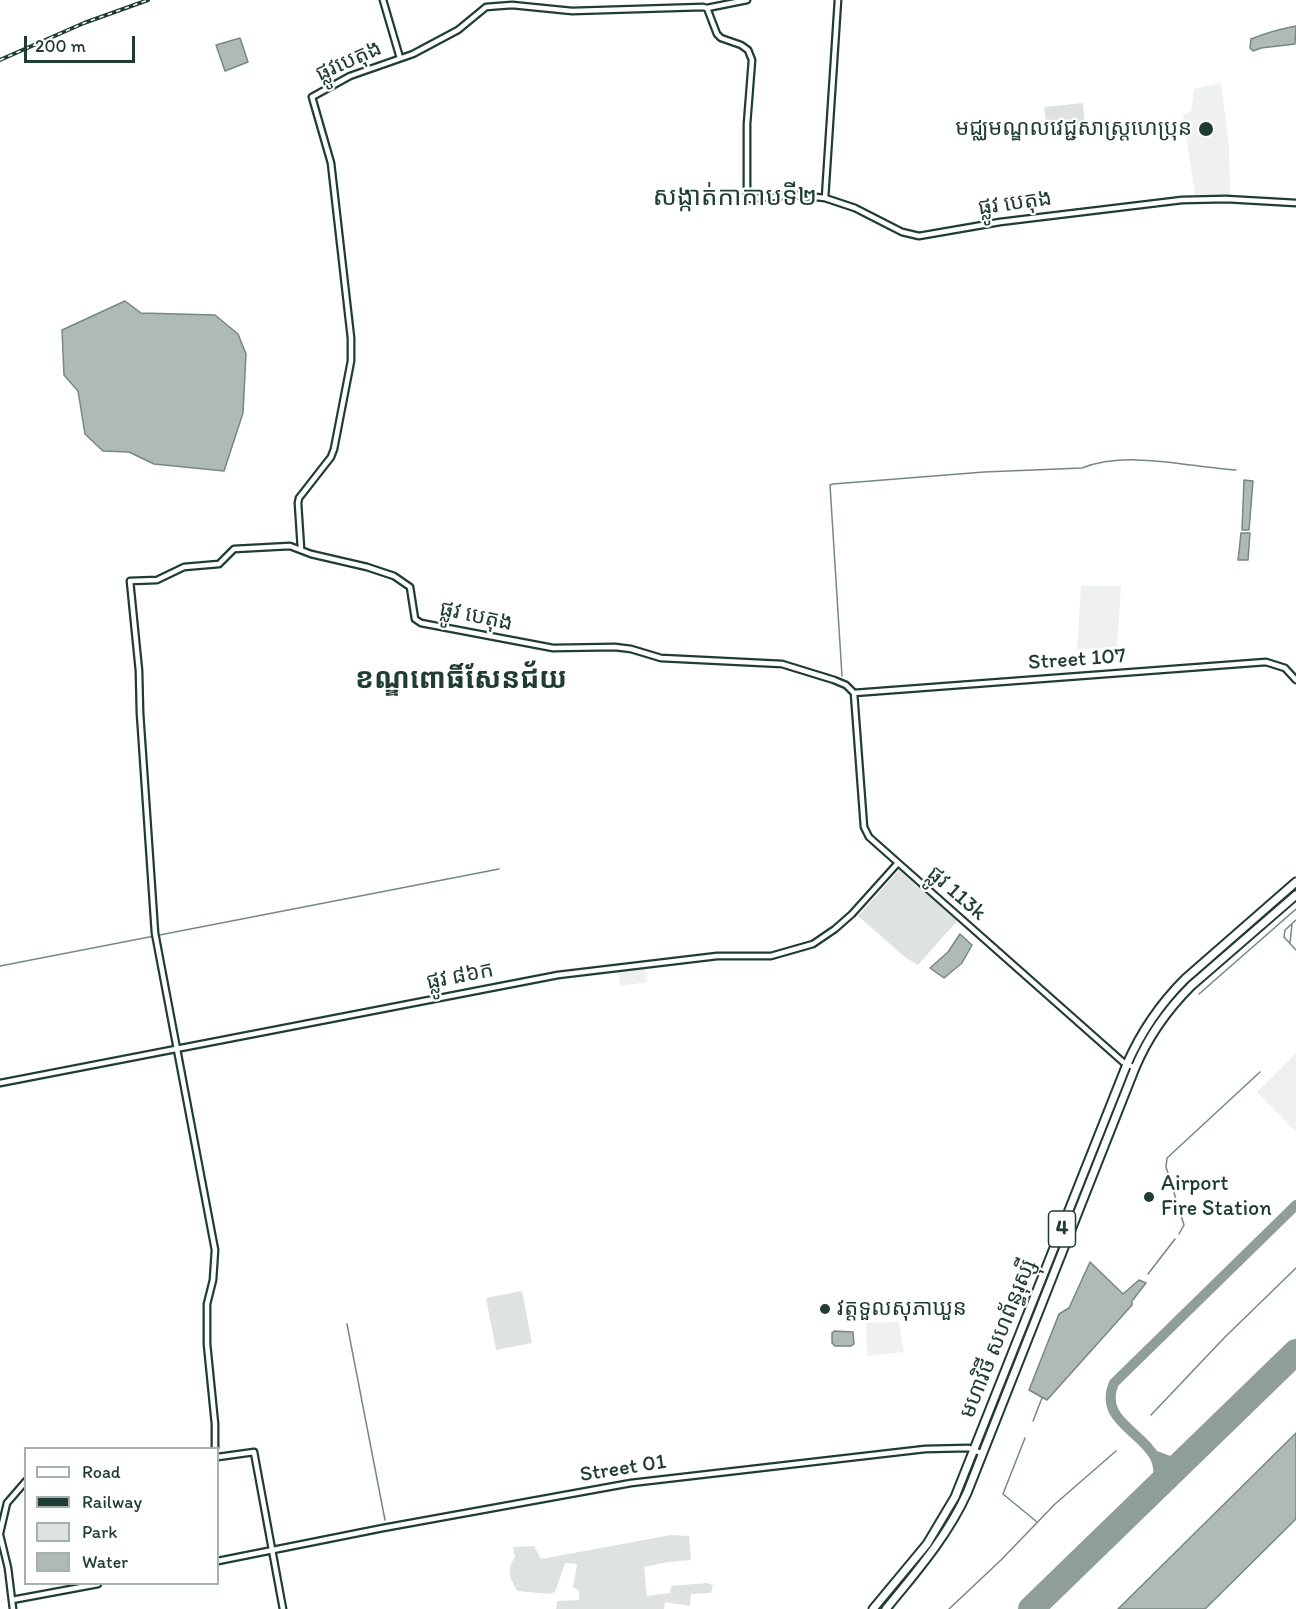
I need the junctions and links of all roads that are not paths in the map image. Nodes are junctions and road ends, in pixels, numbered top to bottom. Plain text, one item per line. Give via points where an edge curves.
1 (383, 0) edge
2 (747, 0) edge
3 (838, 0) edge
4 (707, 8) junction
5 (400, 58) junction
6 (825, 198) junction
7 (1296, 203) edge
8 (301, 549) junction
9 (1296, 680) edge
10 (854, 693) junction
11 (897, 864) junction
12 (1296, 882) edge
13 (1296, 895) edge
14 (176, 1049) junction
15 (1127, 1064) junction
16 (1135, 1068) junction
17 (0, 1083) edge
18 (215, 1447) edge
19 (975, 1450) junction
20 (983, 1454) junction
21 (219, 1457) edge
22 (24, 1482) edge
23 (0, 1534) edge
24 (272, 1551) junction
25 (219, 1561) edge
26 (93, 1585) edge
27 (12, 1600) junction
28 (13, 1609) edge
29 (283, 1609) edge
30 (873, 1609) edge
31 (885, 1609) edge

1 - 5 street, ផ្លូវបេតុង
2 - 4 street, ផ្លូវបេតុង
3 - 6 street
4 - 5 street, ផ្លូវបេតុង via 569,11 491,6 451,34
4 - 6 street, ផ្លូវ បេតុង via 717,34 741,45 752,60 747,199 797,195
5 - 8 street, ផ្លូវបេតុង via 350,76 312,97 331,163 351,361 331,457 299,498
6 - 7 street, ផ្លូវ បេតុង via 919,236 1182,200
8 - 10 street, ផ្លូវ បេតុង via 394,576 410,587 415,619 421,623 554,648 615,647 661,658 782,664 834,680
8 - 14 street, ផ្លូវ បេតុង via 283,545 237,548 219,564 184,567 157,580 130,581 155,936
9 - 10 street, Street 107 via 1285,668 1266,662
10 - 11 street, ផ្លូវ 113k via 865,830
11 - 14 street, ផ្លូវ ៨៦ក via 835,929 813,944 791,951 558,975
11 - 15 street, ផ្លូវ 113k
12 - 15 highway, មហាវិថី សហព័ន្ធរុស្ស៊ី / 4 via 1174,990 1147,1025
13 - 16 highway, មហាវិថី សហព័ន្ធរុស្ស៊ី / 4 via 1185,992 1155,1029
14 - 17 street, ផ្លូវ ៨៦ក
14 - 18 street via 215,1250 207,1305
15 - 16 street, ផ្លូវ 113k
15 - 19 highway, មហាវិថី សហព័ន្ធរុស្ស៊ី / 4
16 - 20 highway, មហាវិថី សហព័ន្ធរុស្ស៊ី / 4
19 - 20 street, Street 01
19 - 24 street, Street 01 via 925,1449 645,1481
19 - 30 highway, មហាវិថី សហព័ន្ធរុស្ស៊ី / 4 via 955,1497 927,1544
20 - 31 highway, មហាវិថី សហព័ន្ធរុស្ស៊ី / 4 via 943,1538
21 - 24 street via 254,1452
22 - 23 street via 7,1503
23 - 27 street
24 - 25 street, Street 01
24 - 29 street
26 - 27 street
27 - 28 street

